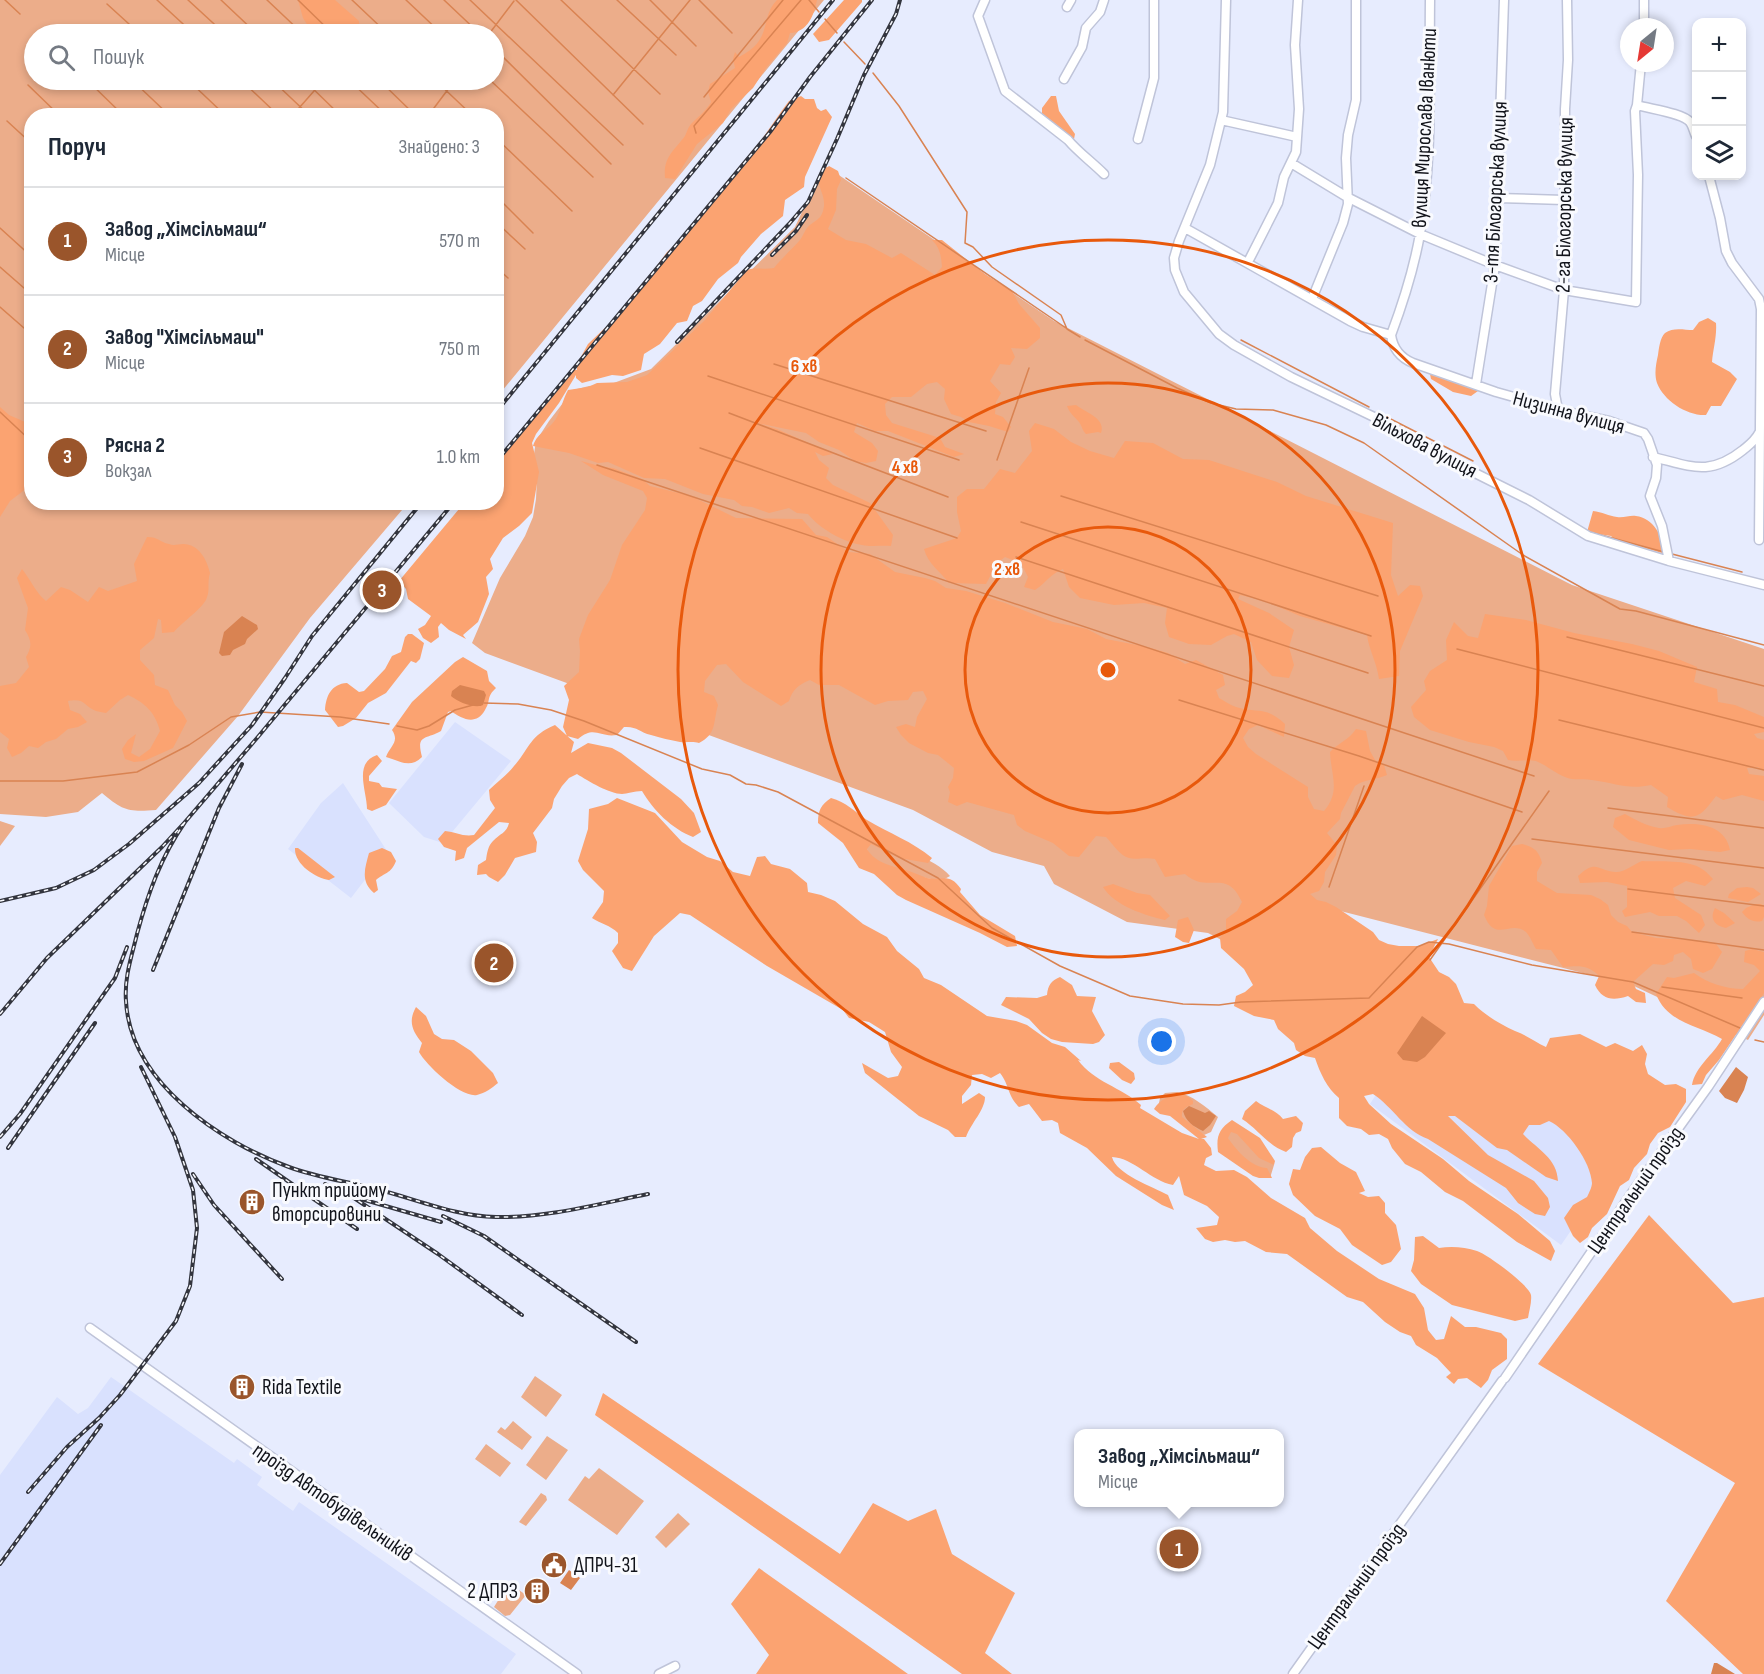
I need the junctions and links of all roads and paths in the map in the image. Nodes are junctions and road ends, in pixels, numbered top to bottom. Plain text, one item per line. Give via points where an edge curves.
1 (985, 0) edge
2 (1104, 0) edge
3 (1154, 0) edge
4 (1226, 0) edge
5 (1298, 0) edge
6 (1356, 0) edge
7 (1430, 0) edge
8 (1504, 0) edge
9 (1567, 0) edge
10 (1644, 0) edge
11 (1644, 18) edge
12 (1640, 72) edge
13 (1064, 80) dead end
14 (1637, 105) junction
15 (1221, 120) junction
16 (1692, 127) edge
17 (1297, 137) junction
18 (1138, 139) dead end
19 (1291, 163) junction
20 (1104, 174) dead end
21 (1710, 180) edge
22 (1347, 197) junction
23 (1497, 198) junction
24 (1564, 200) junction
25 (1185, 228) junction
26 (1420, 234) junction
27 (1248, 262) junction
28 (1495, 266) junction
29 (1564, 290) junction
30 (1312, 299) junction
31 (1391, 335) junction
32 (1476, 384) junction
33 (1558, 410) junction
34 (1760, 432) junction
35 (1653, 457) junction
36 (1759, 540) dead end
37 (1670, 561) junction
38 (1764, 585) edge
39 (1764, 1002) edge
40 (90, 1328) dead end
41 (675, 1666) dead end
42 (577, 1674) edge
43 (659, 1674) edge
44 (1293, 1674) edge

1 - 20 street via 978,16 1005,91
2 - 13 street via 1100,12 1086,28 1079,55
3 - 18 street via 1154,78
4 - 15 street, Вільхова вулиця
5 - 17 street
6 - 22 street via 1356,100 1348,135
7 - 26 street, вулиця Мирослава Іванюти via 1426,167
8 - 23 street, 3-тя Білогорська вулиця
9 - 24 street, 2-га Білогорська вулиця
10 - 11 street
12 - 14 street
14 - 16 street via 1681,115
14 - 29 street via 1636,302
15 - 17 street
15 - 25 street, Вільхова вулиця via 1210,165
17 - 19 street
19 - 22 street
19 - 27 street via 1278,204
21 - 34 street via 1726,251 1759,299 1761,309
22 - 26 street
22 - 30 street via 1343,223
23 - 24 street
23 - 28 street, 3-тя Білогорська вулиця
24 - 29 street, 2-га Білогорська вулиця
25 - 27 street
25 - 37 street, Вільхова вулиця via 1174,258 1180,282 1219,334 1234,345 1529,500 1588,536
26 - 28 street
26 - 31 street, вулиця Мирослава Іванюти
27 - 30 street
28 - 29 street
28 - 32 street, 3-тя Білогорська вулиця
29 - 33 street, 2-га Білогорська вулиця via 1555,394
30 - 31 street via 1363,327
31 - 32 street, Низинна вулиця via 1402,357
32 - 33 street, Низинна вулиця
33 - 35 street, Низинна вулиця via 1644,433
34 - 35 street via 1736,455 1716,467 1695,468
34 - 36 street
35 - 37 street, Низинна вулиця via 1657,465 1650,496
37 - 38 street, Вільхова вулиця
39 - 44 street, Центральний проїзд
40 - 42 street, проїзд Автобудівельників
41 - 43 street

